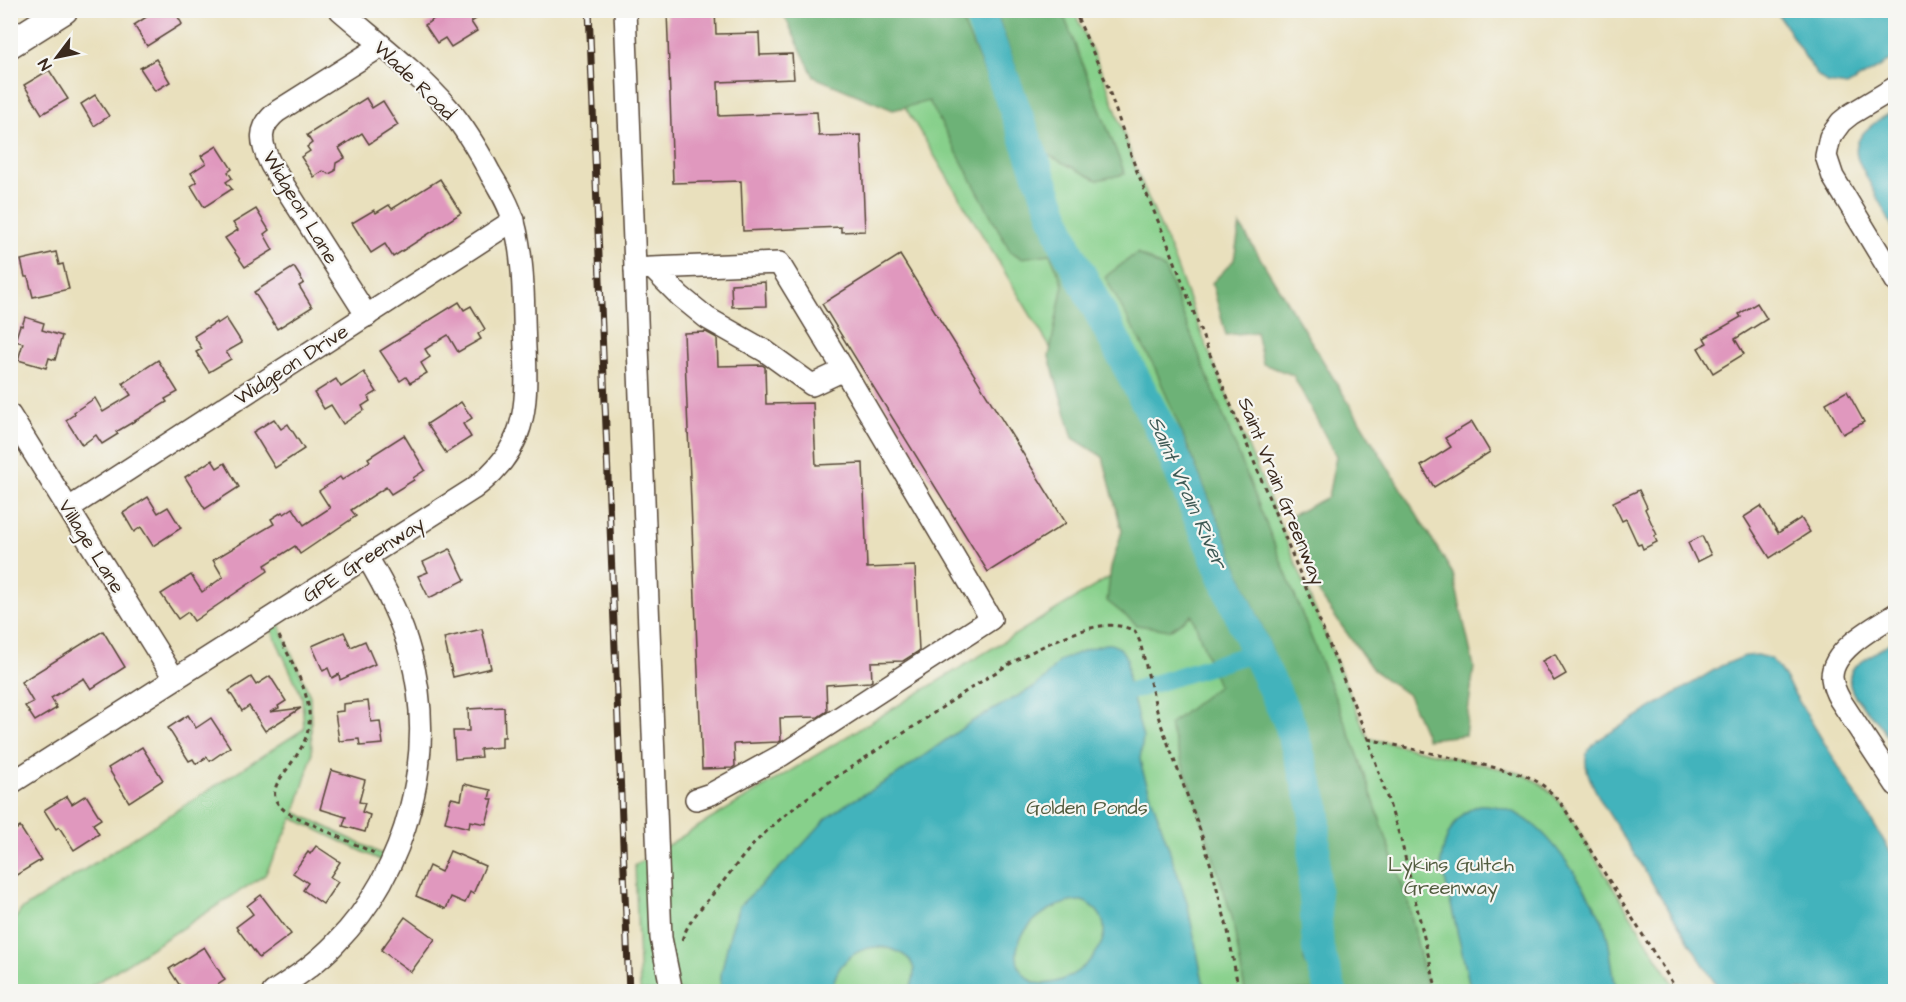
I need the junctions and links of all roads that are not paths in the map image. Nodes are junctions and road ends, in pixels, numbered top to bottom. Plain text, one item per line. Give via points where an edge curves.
1 (64, 10) edge
2 (340, 10) edge
3 (625, 10) edge
4 (10, 44) edge
5 (381, 46) junction
6 (1896, 87) edge
7 (514, 220) junction
8 (644, 269) junction
9 (1896, 281) edge
10 (367, 316) junction
11 (844, 370) junction
12 (10, 415) edge
13 (69, 508) junction
14 (367, 557) junction
15 (1896, 614) edge
16 (174, 678) junction
17 (10, 784) edge
18 (1896, 785) edge
19 (696, 799) dead end
20 (273, 992) edge
21 (672, 992) edge

1 - 4 main road
2 - 5 street, Wade Road
3 - 8 street
5 - 7 street, Wade Road via 453,115 484,161
5 - 10 street, Widgeon Lane via 278,111 267,121 262,133 272,165
6 - 9 street via 1841,122 1830,138 1826,156 1836,182
7 - 10 street, Widgeon Drive
7 - 14 street, GPE Greenway via 521,265 526,373 520,430 502,462 484,481
8 - 11 street via 707,318 765,351 812,385
8 - 11 street via 779,263
8 - 21 street via 661,938
10 - 13 street, Widgeon Drive
11 - 19 street via 991,619 782,754
12 - 13 street, Village Lane
13 - 16 street, Village Lane
14 - 16 street, GPE Greenway
14 - 20 street via 390,598 411,656 420,743 408,815 392,861 371,899 336,943
15 - 18 street via 1840,655 1832,679 1840,700
16 - 17 street, GPE Greenway

